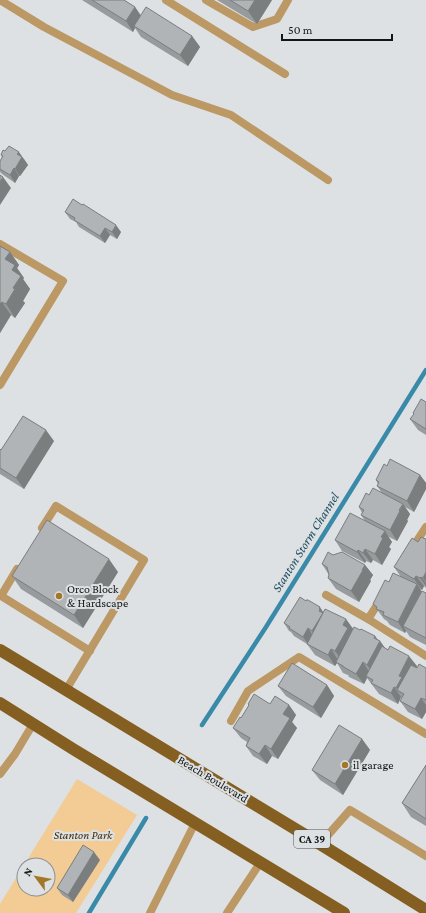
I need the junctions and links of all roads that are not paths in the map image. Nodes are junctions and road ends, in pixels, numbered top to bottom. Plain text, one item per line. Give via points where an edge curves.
1 (0, 0) edge
2 (166, 0) edge
3 (206, 0) edge
4 (288, 0) edge
5 (286, 74) dead end
6 (328, 180) dead end
7 (0, 244) edge
8 (0, 385) edge
9 (426, 528) edge
10 (36, 538) edge
11 (409, 554) edge
12 (20, 564) edge
13 (384, 593) edge
14 (326, 595) dead end
15 (368, 619) junction
16 (0, 650) edge
17 (90, 651) junction
18 (426, 656) edge
19 (66, 690) junction
20 (0, 704) edge
21 (231, 721) dead end
22 (33, 724) junction
23 (426, 734) edge
24 (0, 774) edge
25 (196, 824) junction
26 (320, 844) junction
27 (426, 856) edge
28 (260, 863) junction
29 (426, 910) edge
30 (341, 912) edge
31 (150, 913) edge
32 (227, 913) edge

1 - 6 lane via 172,95 231,115
2 - 5 lane
3 - 4 lane via 253,27 277,19
7 - 8 lane via 63,281
9 - 11 lane
10 - 17 lane via 56,506 144,560
12 - 17 lane via 1,596
13 - 15 lane
14 - 15 lane
15 - 18 lane
16 - 19 main road, Beach Boulevard / CA 39
17 - 19 lane
19 - 26 main road, Beach Boulevard / CA 39
20 - 22 main road
21 - 23 lane via 248,691 299,657
22 - 24 lane
22 - 25 main road
25 - 28 main road
25 - 31 lane
26 - 27 lane via 350,810
26 - 29 main road, Beach Boulevard / CA 39
28 - 30 main road
28 - 32 lane

